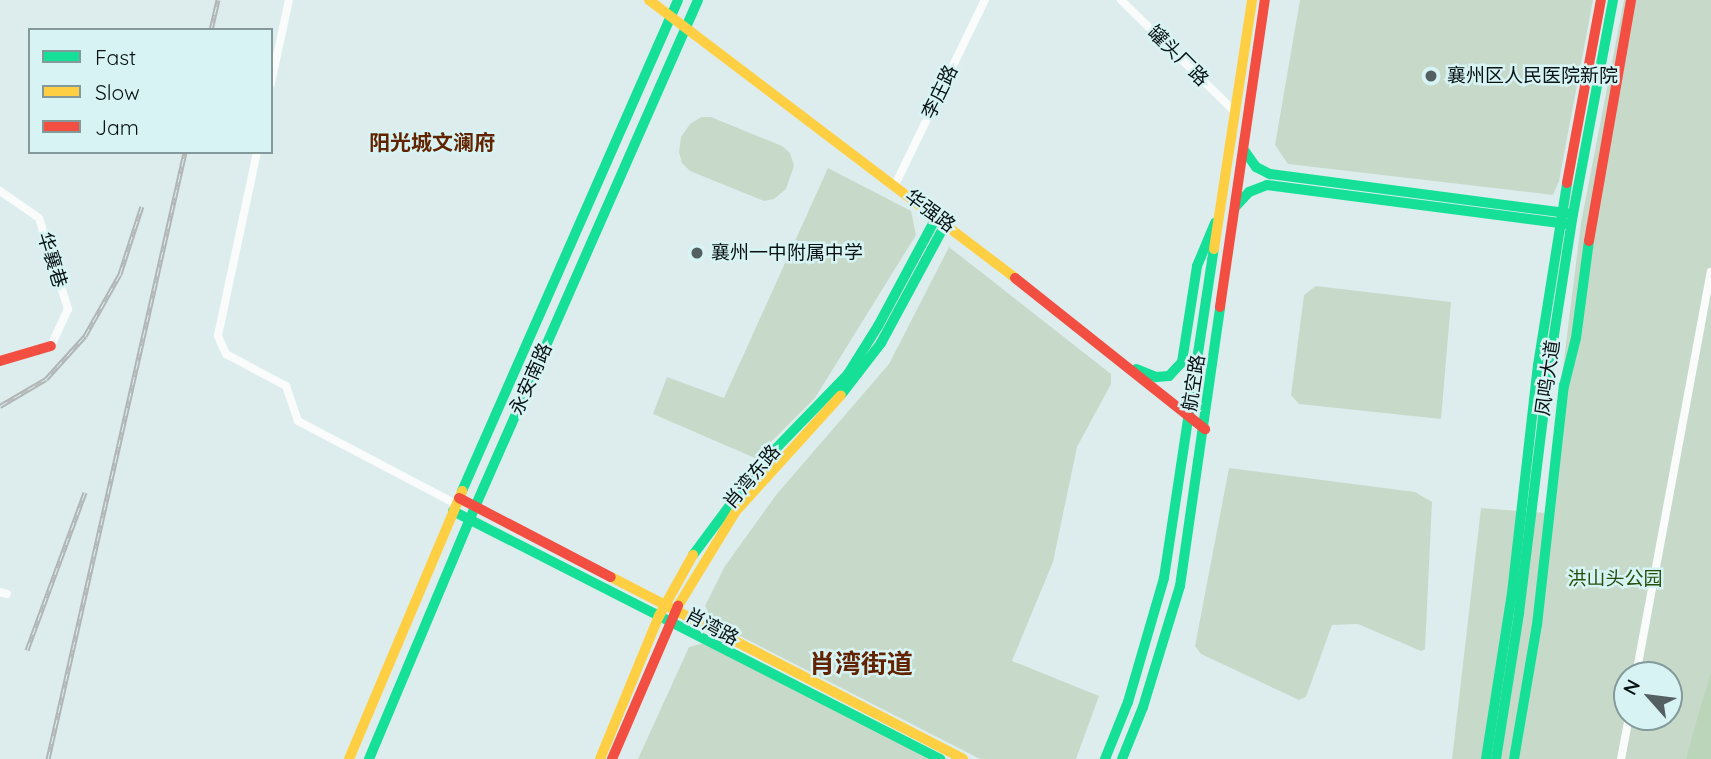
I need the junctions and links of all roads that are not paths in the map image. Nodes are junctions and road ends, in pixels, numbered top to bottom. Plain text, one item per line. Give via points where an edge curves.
1 (289, 0) edge
2 (649, 0) edge
3 (678, 0) edge
4 (698, 0) edge
5 (985, 0) edge
6 (1121, 0) edge
7 (1252, 0) edge
8 (1265, 0) edge
9 (1601, 0) edge
10 (1614, 0) edge
11 (1631, 0) edge
12 (671, 16) junction
13 (686, 27) junction
14 (273, 74) edge
15 (1235, 112) junction
16 (1244, 150) junction
17 (257, 154) edge
18 (895, 185) junction
19 (0, 191) edge
20 (1236, 206) junction
21 (1220, 211) junction
22 (1567, 219) junction
23 (942, 220) junction
24 (1711, 272) edge
25 (51, 346) joint
26 (0, 361) edge
27 (1124, 364) junction
28 (1189, 413) junction
29 (1205, 429) junction
30 (456, 504) junction
31 (475, 507) junction
32 (470, 519) junction
33 (1519, 571) junction
34 (670, 606) junction
35 (664, 618) junction
36 (1639, 661) edge
37 (1626, 731) edge
38 (349, 759) edge
39 (369, 759) edge
40 (600, 759) edge
41 (612, 759) edge
42 (940, 759) edge
43 (963, 759) edge
44 (1105, 759) edge
45 (1122, 759) edge
46 (1486, 759) edge
47 (1496, 759) edge
48 (1514, 759) edge
49 (1621, 759) edge

1 - 14 street
2 - 12 main road, 华强路
3 - 12 main road, 永安南路
4 - 13 main road, 永安南路
5 - 18 street, 李庄路
6 - 15 street, 罐头厂路
7 - 15 main road, 航空路
8 - 16 main road, 航空路
9 - 22 main road, 凤鸣大道
10 - 22 main road, 凤鸣大道
11 - 48 main road via 1595,194 1576,338 1564,386 1543,575
12 - 13 main road, 华强路
12 - 30 main road, 永安南路
13 - 18 main road, 华强路
13 - 31 main road, 永安南路
15 - 21 main road, 航空路
16 - 20 main road, 航空路
16 - 22 main road via 1256,167 1270,174
17 - 30 street via 218,336 226,354 286,386 298,421
18 - 23 main road, 华强路
19 - 25 street, 华襄巷 via 39,218 68,309
20 - 22 main road via 1249,192 1267,185
20 - 29 main road, 航空路
21 - 27 main road via 1197,267 1182,362 1170,376 1156,377
21 - 28 main road, 航空路
22 - 33 main road, 凤鸣大道 via 1538,365
23 - 27 main road, 华强路
23 - 34 main road, 肖湾东路 via 881,343 853,383 768,472
24 - 36 street
25 - 26 main road
27 - 28 main road, 华强路
28 - 29 main road, 华强路
28 - 44 main road, 航空路 via 1164,578 1128,702
29 - 45 main road, 航空路 via 1180,586
30 - 31 main road, 肖湾路
30 - 32 main road, 肖湾路
30 - 38 main road, 永安南路
31 - 32 main road, 永安南路
31 - 34 main road, 肖湾路
32 - 35 main road, 肖湾路
32 - 39 main road, 永安南路
33 - 46 main road, 凤鸣大道
33 - 47 main road, 凤鸣大道
34 - 35 main road, 肖湾东路
34 - 43 main road, 肖湾路
35 - 40 main road, 肖湾东路 via 604,741
35 - 41 main road, 肖湾东路
35 - 42 main road, 肖湾路
37 - 49 street

